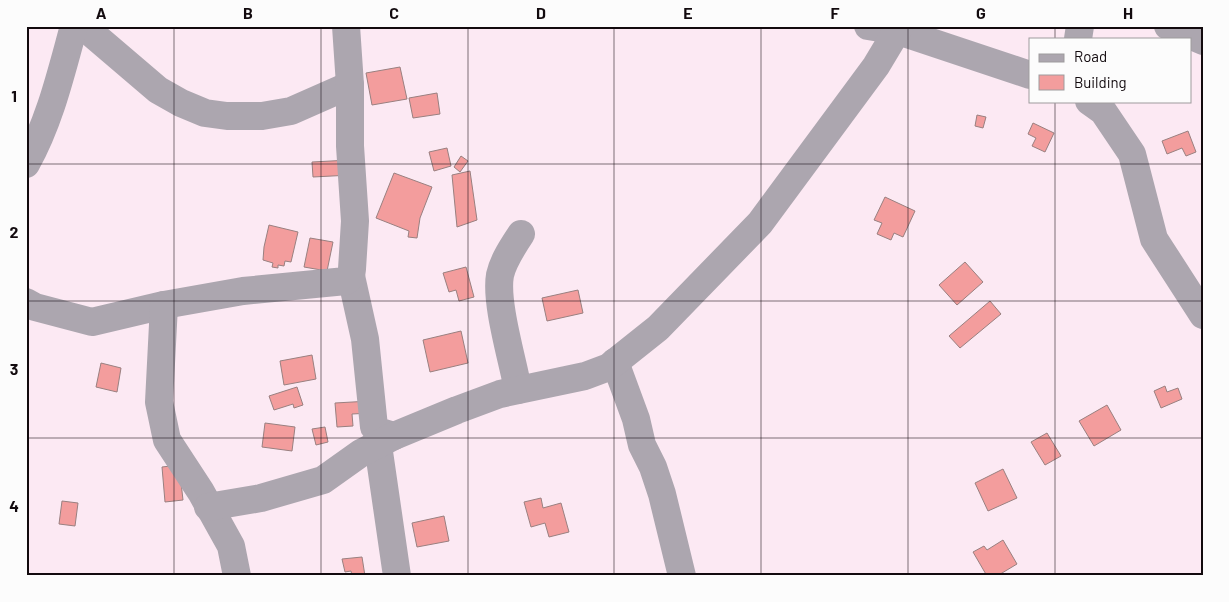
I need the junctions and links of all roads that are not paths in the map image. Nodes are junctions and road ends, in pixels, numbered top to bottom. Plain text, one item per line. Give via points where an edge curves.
1 (74, 26) edge
2 (83, 26) edge
3 (346, 26) edge
4 (868, 26) edge
5 (1168, 26) edge
6 (899, 28) edge
7 (1200, 36) edge
8 (1029, 75) edge
9 (350, 85) junction
10 (1090, 102) edge
11 (26, 164) edge
12 (521, 234) dead end
13 (351, 276) junction
14 (26, 302) edge
15 (164, 305) junction
16 (1203, 315) edge
17 (615, 362) junction
18 (518, 390) junction
19 (386, 440) junction
20 (208, 506) junction
21 (237, 576) edge
22 (397, 576) edge
23 (682, 576) edge

1 - 11 street via 58,86
2 - 9 street via 158,90 205,113 262,116 291,111
3 - 9 street
4 - 6 street
5 - 7 street
6 - 8 street
6 - 17 street via 876,66 760,223 658,328
9 - 13 street via 355,221
10 - 16 street via 1103,111 1132,154 1154,239
12 - 18 street via 500,275 500,295
13 - 15 street via 336,283 243,291
13 - 19 street via 365,339 374,427
14 - 15 street via 92,322
15 - 20 street via 159,402 167,440
17 - 18 street via 585,376
17 - 23 street via 662,494
18 - 19 street via 500,394
19 - 20 street via 323,480 261,498
19 - 22 street
20 - 21 street via 231,546

